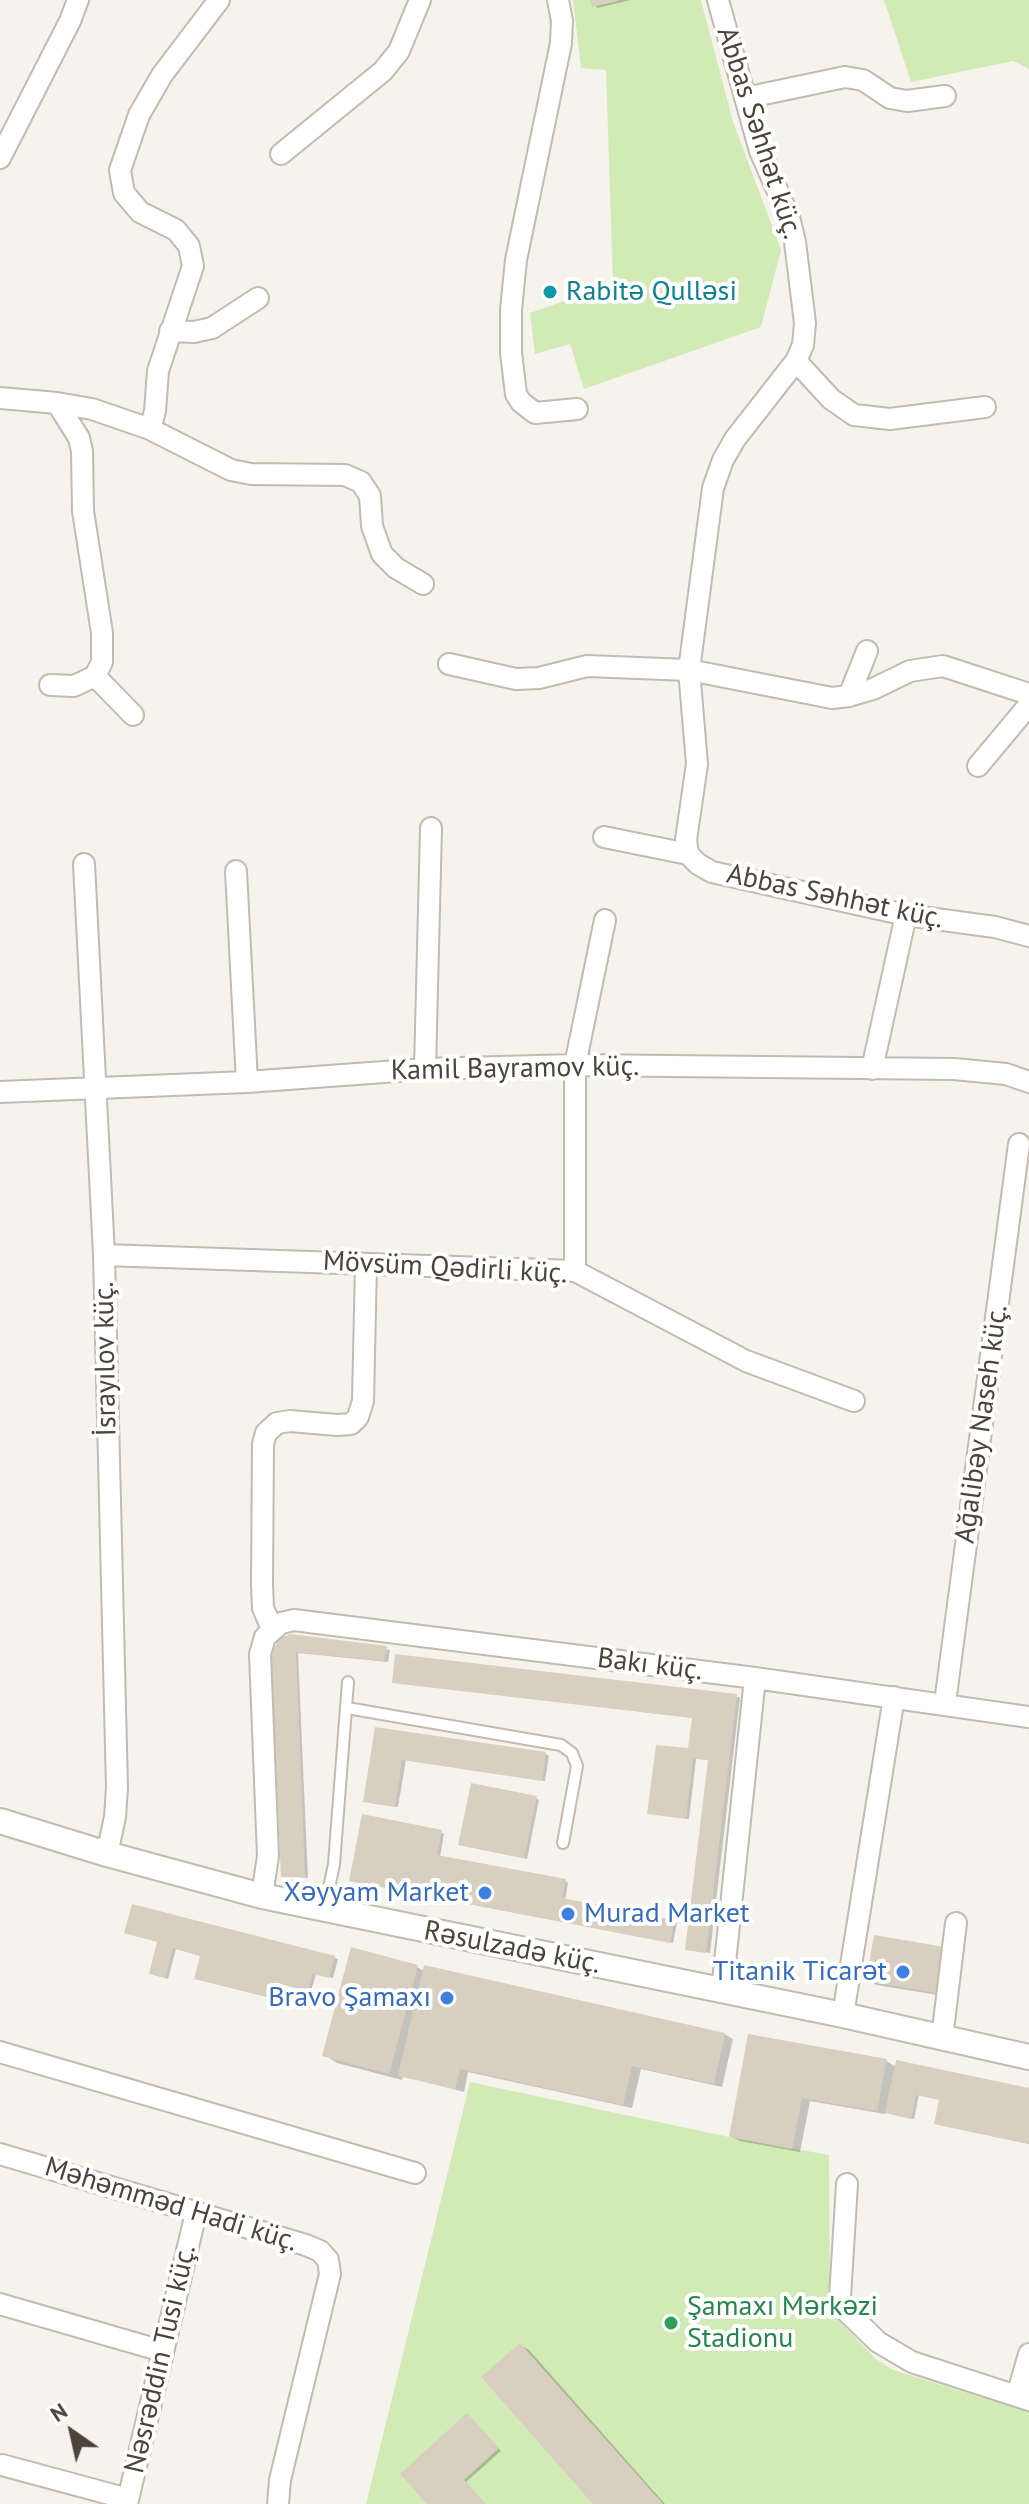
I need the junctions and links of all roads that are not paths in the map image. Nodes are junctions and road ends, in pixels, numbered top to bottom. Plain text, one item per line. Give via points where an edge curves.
1 (78, 0) edge
2 (219, 0) edge
3 (420, 0) edge
4 (558, 0) edge
5 (718, 0) edge
6 (945, 96) dead end
7 (745, 98) junction
8 (281, 154) dead end
9 (0, 158) edge
10 (258, 298) dead end
11 (170, 331) junction
12 (796, 361) junction
13 (0, 398) edge
14 (57, 403) junction
15 (985, 407) dead end
16 (577, 409) dead end
17 (150, 429) junction
18 (423, 584) dead end
19 (867, 651) dead end
20 (449, 664) dead end
21 (689, 670) junction
22 (95, 676) junction
23 (50, 685) dead end
24 (1029, 694) edge
25 (849, 696) junction
26 (1029, 705) edge
27 (133, 715) dead end
28 (978, 766) dead end
29 (431, 828) dead end
30 (604, 837) dead end
31 (688, 854) junction
32 (84, 864) dead end
33 (236, 871) dead end
34 (906, 915) junction
35 (605, 920) dead end
36 (1029, 936) edge
37 (575, 1065) junction
38 (425, 1069) junction
39 (872, 1069) junction
40 (247, 1082) junction
41 (1029, 1082) edge
42 (94, 1087) junction
43 (0, 1092) edge
44 (1019, 1144) dead end
45 (104, 1255) junction
46 (366, 1264) junction
47 (575, 1271) junction
48 (854, 1401) dead end
49 (272, 1629) junction
50 (755, 1678) junction
51 (348, 1682) dead end
52 (894, 1697) junction
53 (945, 1703) junction
54 (347, 1708) junction
55 (1029, 1717) edge
56 (0, 1821) edge
57 (563, 1843) dead end
58 (107, 1854) junction
59 (262, 1896) junction
60 (324, 1910) junction
61 (956, 1923) dead end
62 (722, 1991) junction
63 (843, 2015) junction
64 (942, 2038) junction
65 (0, 2052) edge
66 (1029, 2057) edge
67 (0, 2154) edge
68 (415, 2173) dead end
69 (847, 2184) dead end
70 (196, 2213) junction
71 (0, 2304) edge
72 (162, 2351) junction
73 (1029, 2354) edge
74 (1023, 2398) edge
75 (2, 2465) dead end
76 (127, 2502) edge
77 (278, 2504) edge

1 - 9 street
2 - 11 street via 162,75 139,115 120,170 124,193 140,212 176,230 189,246 193,266
3 - 8 street via 399,51 383,71
4 - 16 street via 561,43 516,260 511,353 521,402 535,413
5 - 7 street, Abbas Səhhət küç.
6 - 7 street via 890,98 863,80 845,77
7 - 12 street, Abbas Səhhət küç. via 795,242 805,323
10 - 11 street via 212,328
11 - 17 street
12 - 15 street via 854,415 890,419
12 - 21 street, Abbas Səhhət küç. via 735,439 713,488
13 - 14 street
14 - 17 street
14 - 22 street via 82,451 83,511 102,633 102,662
17 - 18 street via 231,470 345,475 361,482 370,496 372,526 382,554
19 - 25 street
20 - 21 street via 516,679 587,666
21 - 25 street via 832,698
21 - 31 street, Abbas Səhhət küç. via 697,764
22 - 23 street via 74,686
22 - 27 street
24 - 25 street via 943,666 910,671
26 - 28 street
29 - 38 street
30 - 31 street
31 - 34 street, Abbas Səhhət küç. via 712,872
32 - 42 street, İsrayılov küç.
33 - 40 street
34 - 36 street, Abbas Səhhət küç.
34 - 39 street
35 - 37 street
37 - 38 street, Kamil Bayramov küç.
37 - 39 street, Kamil Bayramov küç.
37 - 47 street
38 - 40 street, Kamil Bayramov küç.
39 - 41 street, Kamil Bayramov küç. via 954,1069
40 - 42 street, Kamil Bayramov küç.
42 - 43 street, Kamil Bayramov küç.
42 - 45 street, İsrayılov küç.
44 - 53 street, Ağalibəy Naseh küç.
45 - 46 street, Mövsüm Qədirli küç.
45 - 58 street, İsrayılov küç. via 117,1788
46 - 47 street, Mövsüm Qədirli küç.
46 - 49 street via 363,1401 358,1417 351,1424 277,1423 263,1444 263,1608
47 - 48 street, Mövsüm Qədirli küç. via 746,1361
49 - 50 street, Bakı küç. via 294,1620
49 - 59 street via 260,1654 268,1856
50 - 52 street, Bakı küç.
50 - 62 street
51 - 54 lane
52 - 53 street, Bakı küç.
52 - 63 street
53 - 55 street, Bakı küç.
54 - 57 lane via 561,1745 577,1766
54 - 60 lane via 334,1864
56 - 58 street, Rəsulzadə küç.
58 - 59 street, Rəsulzadə küç.
59 - 60 street, Rəsulzadə küç.
60 - 62 street, Rəsulzadə küç.
61 - 64 street
62 - 63 street, Rəsulzadə küç.
63 - 64 street, Rəsulzadə küç.
64 - 66 street, Rəsulzadə küç.
65 - 68 street
67 - 70 street, Məhəmməd Hadi küç.
69 - 74 street via 840,2297 845,2310 878,2342 912,2362
70 - 72 street, Nəsrəddin Tusi küç.
70 - 77 street, Məhəmməd Hadi küç. via 306,2245 328,2260 330,2274
71 - 72 street
72 - 76 street, Nəsrəddin Tusi küç.
73 - 74 street
75 - 76 street

